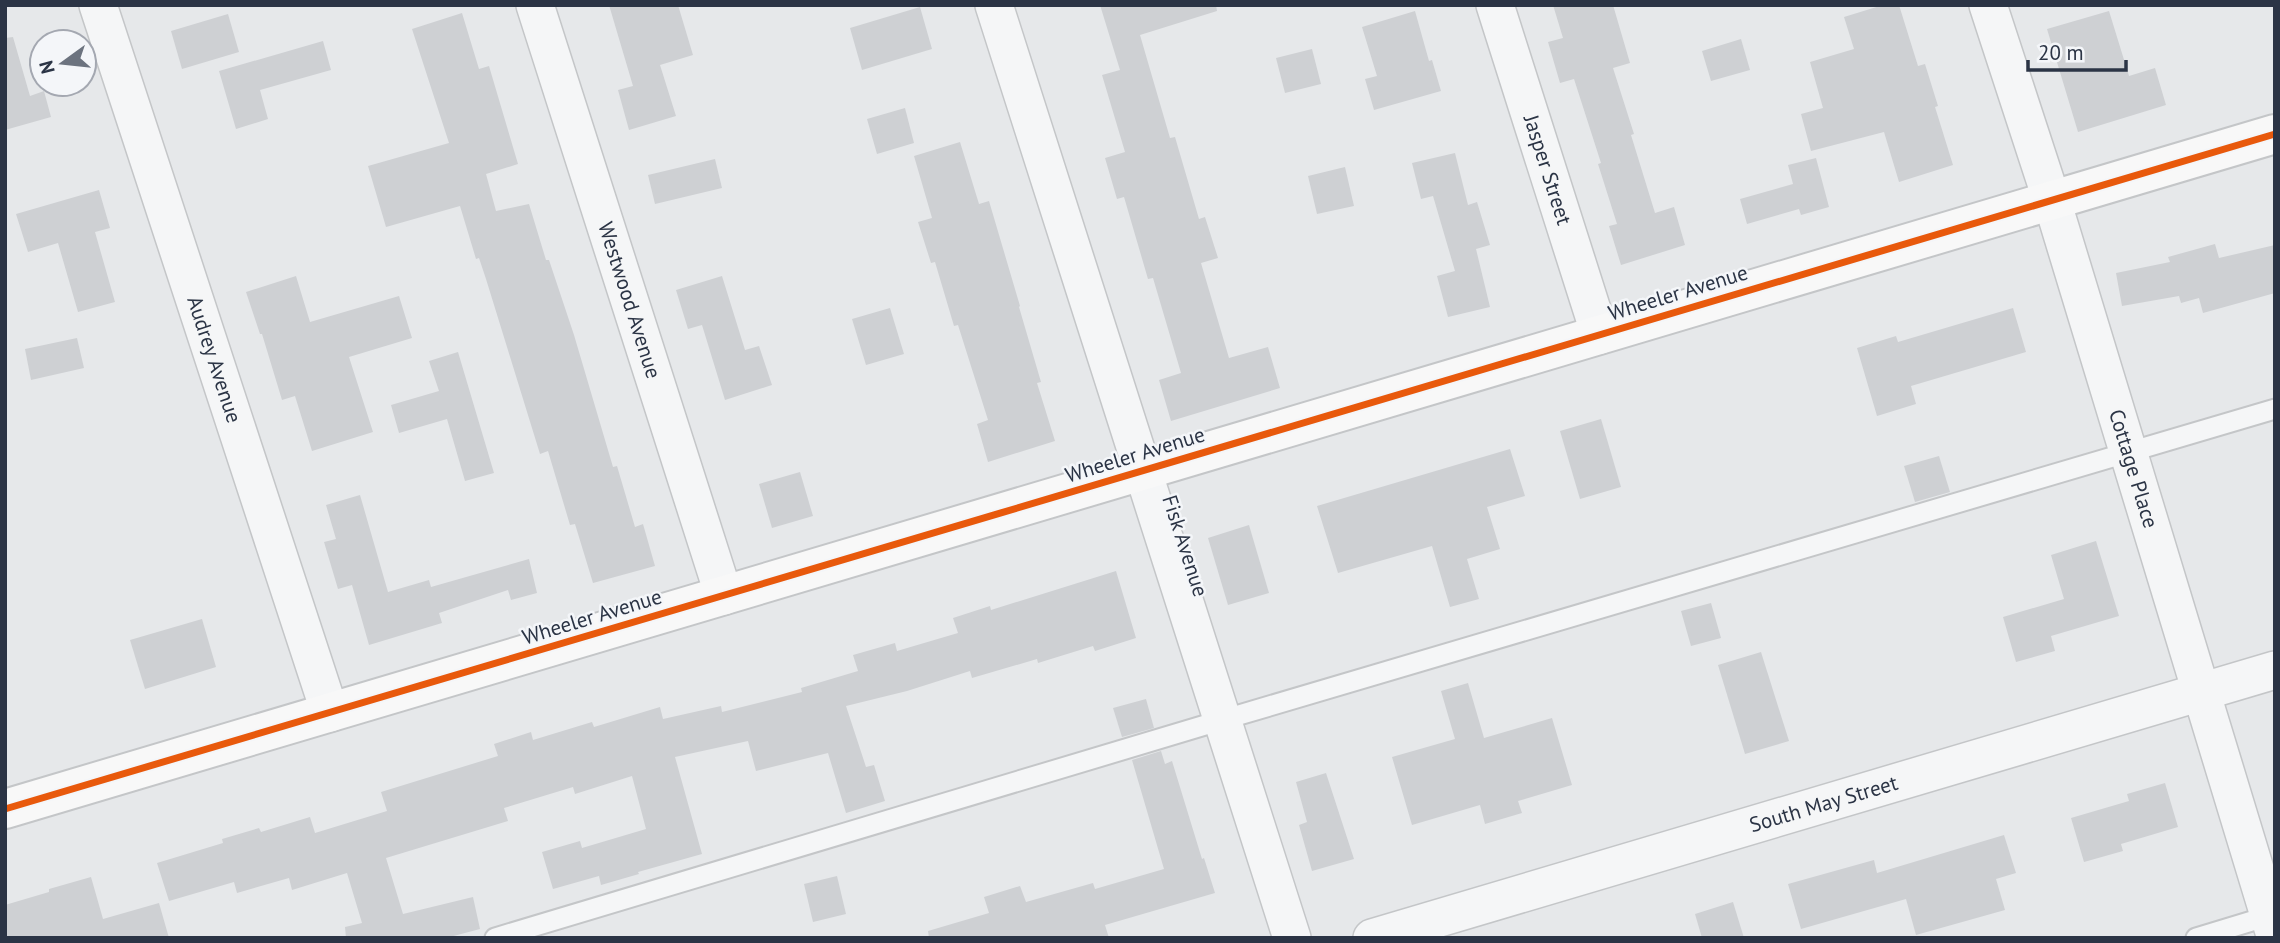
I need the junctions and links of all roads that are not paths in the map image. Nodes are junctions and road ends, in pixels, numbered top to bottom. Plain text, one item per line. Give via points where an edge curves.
1 (98, 5) edge
2 (535, 5) edge
3 (994, 5) edge
4 (1495, 5) edge
5 (1988, 5) edge
6 (2275, 134) edge
7 (2052, 201) junction
8 (1601, 335) junction
9 (2275, 409) edge
10 (2129, 452) junction
11 (1142, 471) junction
12 (724, 596) junction
13 (2275, 670) edge
14 (2202, 692) junction
15 (330, 713) junction
16 (1222, 720) junction
17 (5, 809) edge
18 (2273, 922) edge
19 (495, 938) edge
20 (1292, 938) edge
21 (1372, 938) edge
22 (2196, 938) edge

1 - 15 street, Audrey Avenue
2 - 12 street, Westwood Avenue
3 - 11 street, Fisk Avenue
4 - 8 street, Jasper Street
5 - 7 street, Cottage Place
6 - 7 street, Wheeler Avenue
7 - 8 street, Wheeler Avenue
7 - 10 street, Cottage Place
8 - 11 street, Wheeler Avenue
9 - 10 lane
10 - 14 street, Cottage Place
10 - 16 lane
11 - 12 street, Wheeler Avenue
11 - 16 street, Fisk Avenue
12 - 15 street, Wheeler Avenue
13 - 14 street, South May Street
14 - 18 street, Cottage Place
14 - 21 street, South May Street
15 - 17 street, Wheeler Avenue
16 - 19 lane
16 - 20 street, Fisk Avenue
18 - 22 lane

